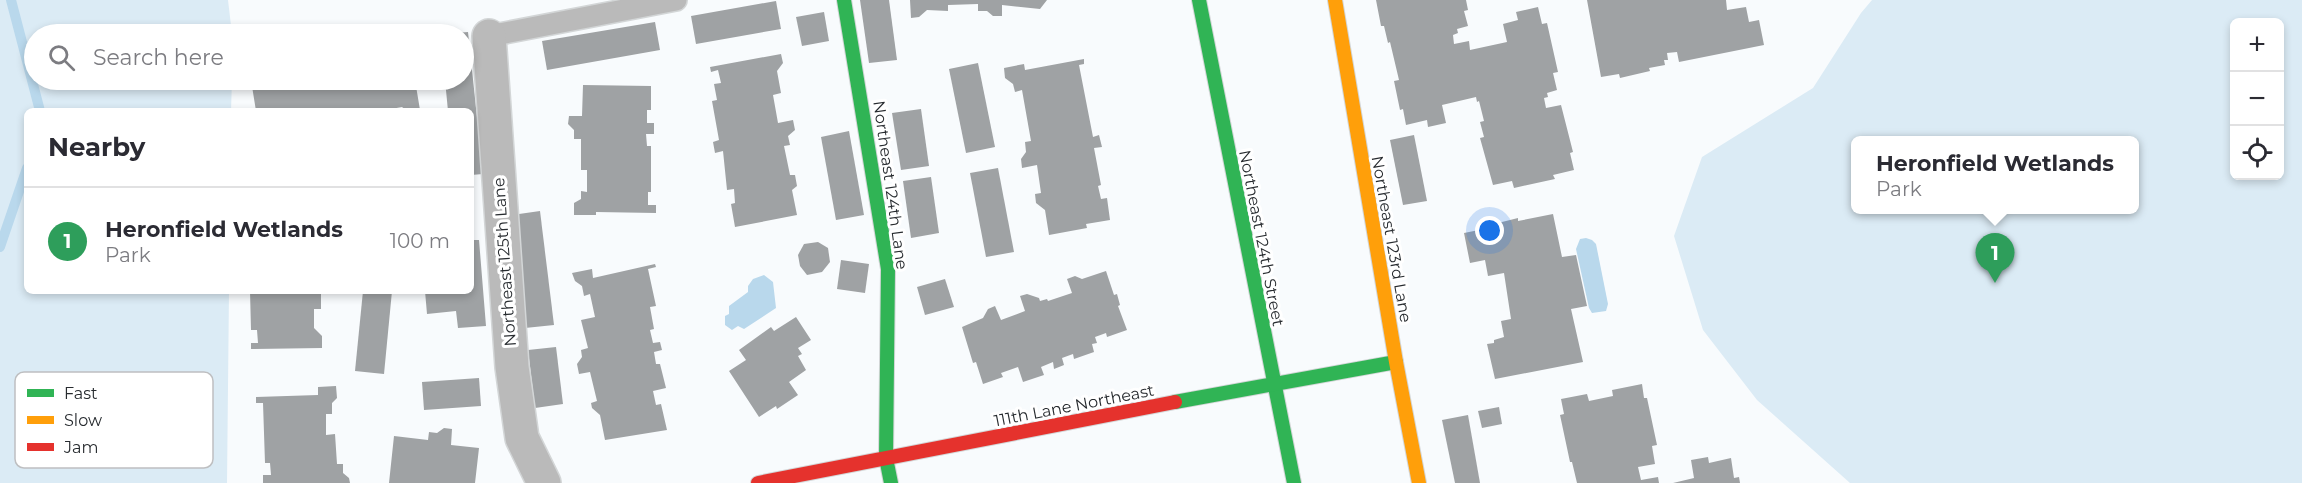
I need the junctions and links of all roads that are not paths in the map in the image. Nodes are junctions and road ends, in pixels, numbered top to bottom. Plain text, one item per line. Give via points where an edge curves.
1 (676, 0) edge
2 (844, 0) edge
3 (1199, 0) edge
4 (1335, 0) edge
5 (489, 36) joint
6 (1396, 362) junction
7 (1273, 383) junction
8 (886, 458) junction
9 (544, 483) edge
10 (758, 483) edge
11 (891, 483) edge
12 (1294, 483) edge
13 (1419, 483) edge

1 - 5 lane
2 - 8 street, Northeast 124th Lane via 888,269
3 - 7 street, Northeast 124th Street
4 - 6 street, Northeast 123rd Lane
5 - 9 street, Northeast 125th Lane via 512,367 522,438
6 - 7 street, 111th Lane Northeast
6 - 13 street, Northeast 123rd Lane
7 - 8 street, 111th Lane Northeast
7 - 12 street, Northeast 124th Street
8 - 10 street, 111th Lane Northeast
8 - 11 street, Northeast 124th Lane

